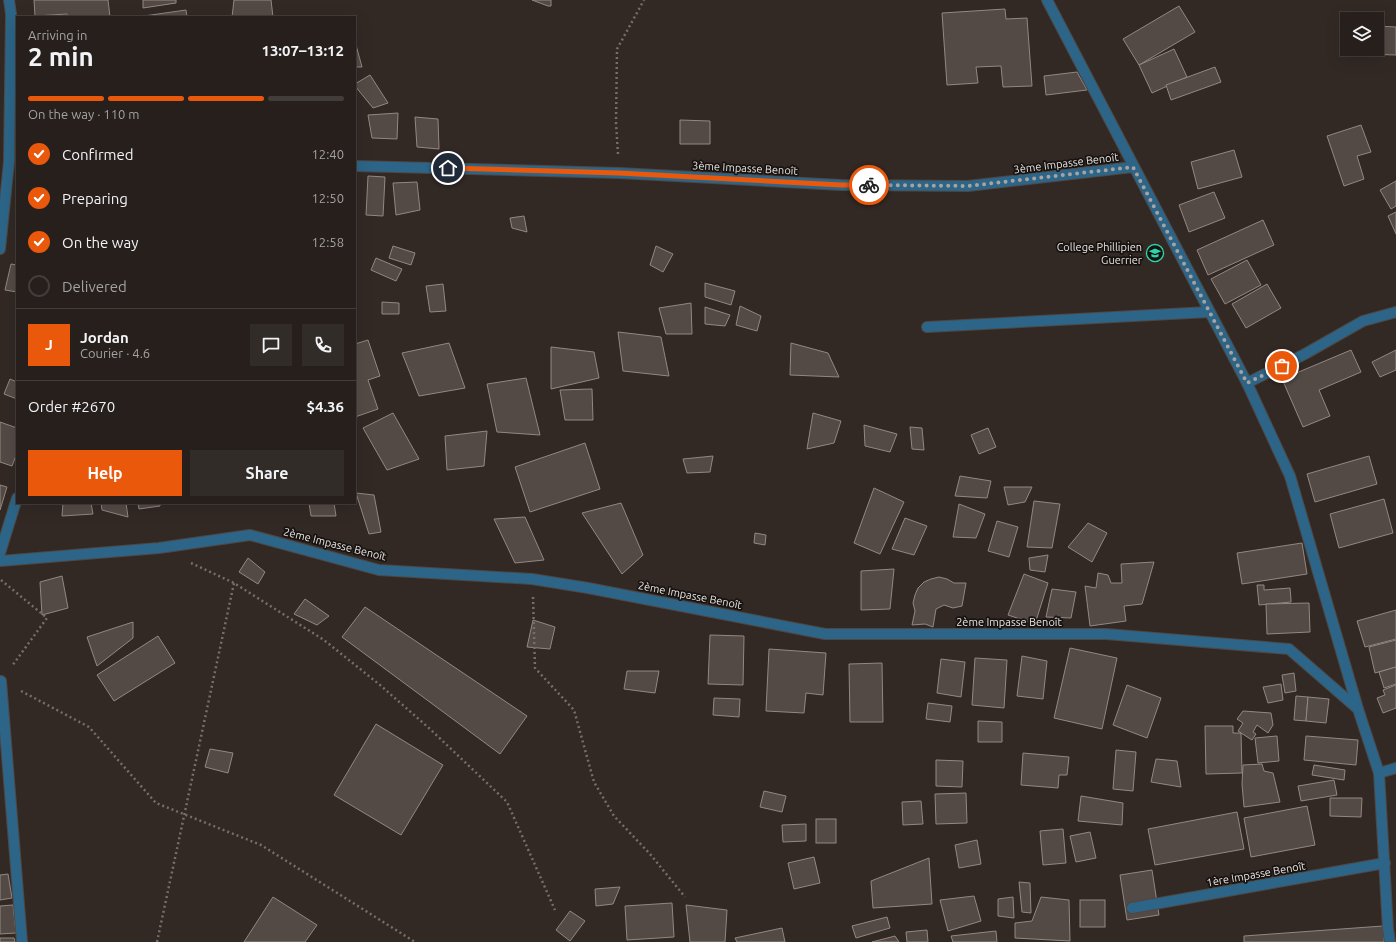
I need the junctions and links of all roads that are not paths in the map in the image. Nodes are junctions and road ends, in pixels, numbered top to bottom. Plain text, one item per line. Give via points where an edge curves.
1 (9, 0) edge
2 (1047, 0) edge
3 (356, 166) edge
4 (1133, 167) junction
5 (0, 249) edge
6 (1209, 312) junction
7 (1396, 312) edge
8 (927, 327) dead end
9 (1247, 383) junction
10 (16, 501) edge
11 (0, 553) edge
12 (0, 561) edge
13 (1, 681) edge
14 (1358, 709) junction
15 (1396, 768) edge
16 (1379, 772) junction
17 (1385, 863) junction
18 (1132, 908) dead end
19 (22, 942) edge
20 (1390, 942) edge

1 - 5 street via 9,162
2 - 4 street
3 - 4 street, 3ème Impasse Benoît via 619,173 841,185 968,186
4 - 6 street
6 - 8 street
6 - 9 street
7 - 9 street via 1363,321
9 - 14 street via 1290,476
10 - 11 street
12 - 14 street, 2ème Impasse Benoît via 159,548 250,535 379,570 532,579 825,634 1106,634 1289,649
13 - 19 street
14 - 16 street
15 - 16 street
16 - 17 street
17 - 18 street, 1ère Impasse Benoît
17 - 20 street

